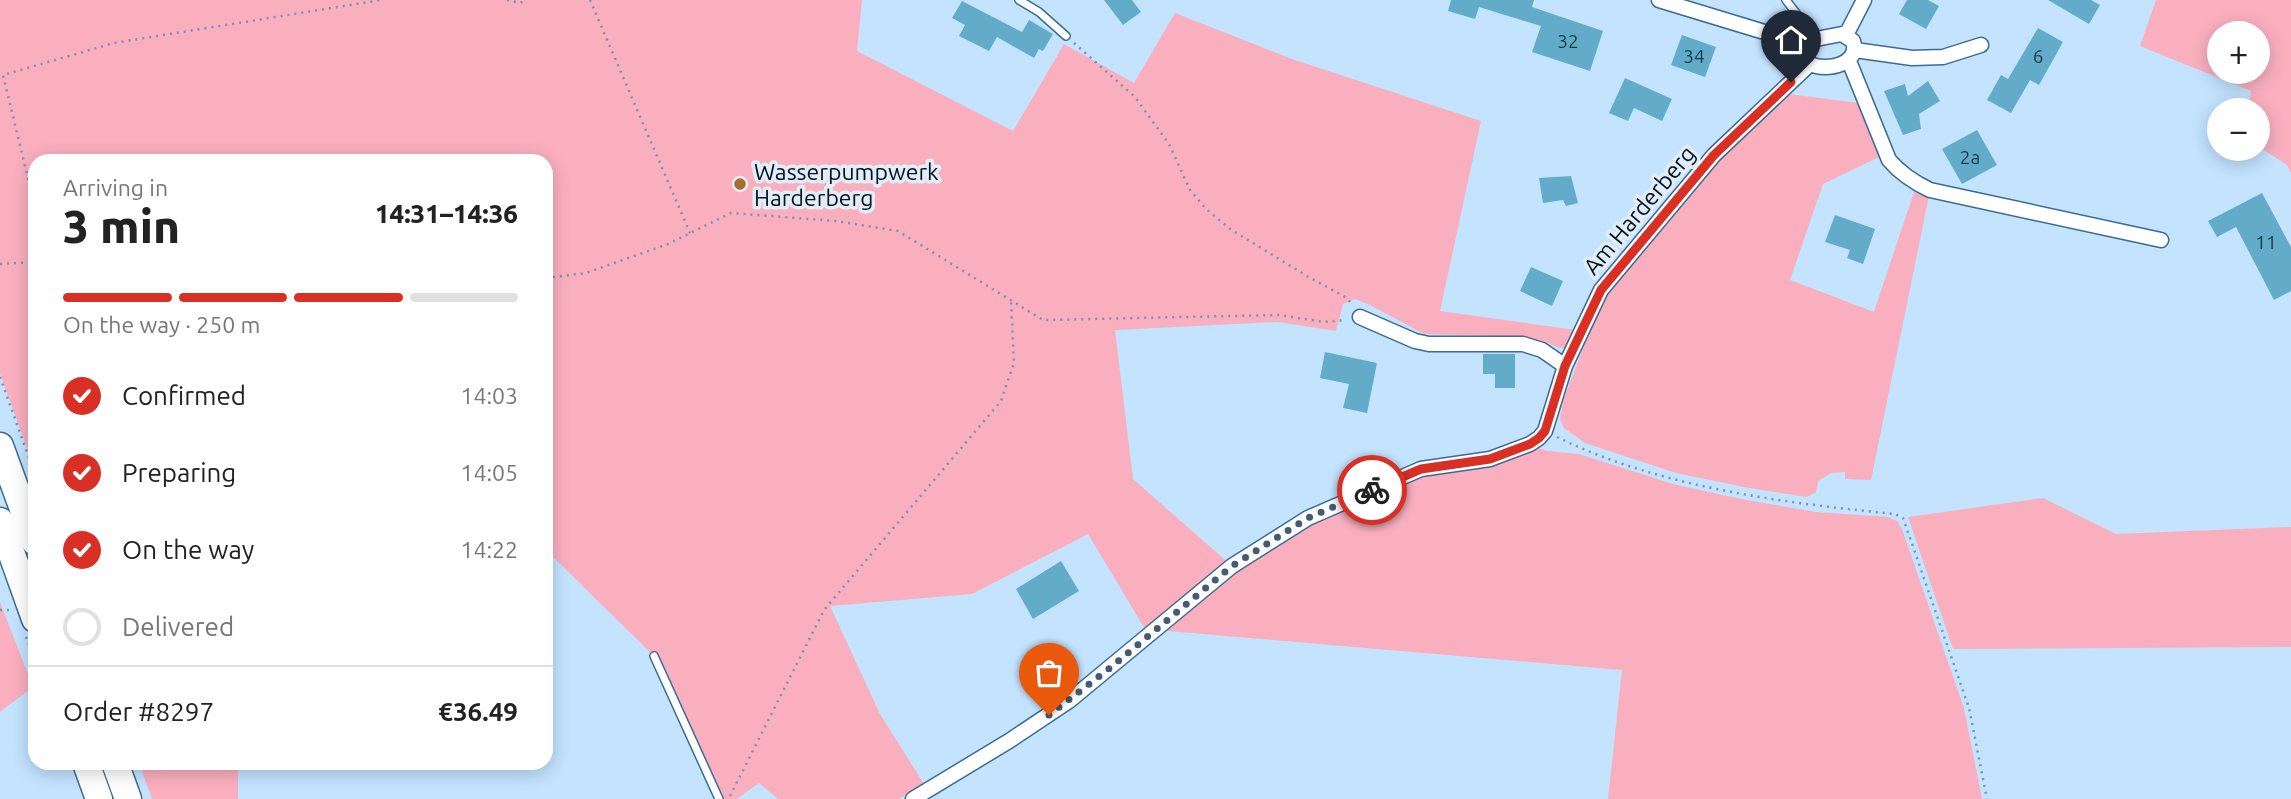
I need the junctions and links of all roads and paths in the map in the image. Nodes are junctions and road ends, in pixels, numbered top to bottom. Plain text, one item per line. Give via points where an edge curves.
1 (381, 0) edge
2 (507, 0) edge
3 (526, 0) edge
4 (590, 0) edge
5 (1019, 0) edge
6 (1658, 0) edge
7 (1786, 0) edge
8 (1864, 0) edge
9 (1846, 35) junction
10 (1066, 36) joint
11 (1811, 43) junction
12 (1980, 45) dead end
13 (1852, 55) junction
14 (1810, 64) junction
15 (28, 179) edge
16 (690, 233) junction
17 (2161, 240) dead end
18 (28, 262) edge
19 (0, 264) edge
20 (553, 277) edge
21 (1011, 300) junction
22 (1360, 317) junction
23 (1565, 366) junction
24 (0, 377) edge
25 (1545, 431) junction
26 (0, 446) edge
27 (28, 455) edge
28 (0, 521) edge
29 (28, 523) edge
30 (28, 599) edge
31 (654, 656) dead end
32 (89, 770) edge
33 (118, 770) edge
34 (99, 799) edge
35 (128, 799) edge
36 (719, 799) edge
37 (729, 799) edge
38 (913, 799) edge
39 (1987, 799) edge

1 - 15 path via 114,43 3,75
2 - 3 path
4 - 16 path
5 - 10 lane
6 - 11 street
7 - 11 lane
8 - 9 street
9 - 11 street
9 - 13 street via 1853,41
10 - 22 path via 1135,97 1206,209 1230,229 1347,298
11 - 14 street via 1806,56
12 - 13 street via 1943,57
13 - 14 street via 1823,67
13 - 17 street via 1889,160 1915,183
14 - 23 street, Am Harderberg via 1714,155 1601,290
16 - 20 path via 586,273
16 - 21 path via 731,213 836,220 898,231
18 - 19 path
21 - 22 path via 1043,320 1279,315 1324,322
21 - 37 path via 1014,363 1001,401 824,610
22 - 23 street via 1429,344 1523,344
23 - 25 street, Am Harderberg
24 - 27 path
25 - 38 street via 1530,444 1490,459 1421,469 1308,518 1232,566 1069,701
25 - 39 path via 1581,449 1674,479 1903,518 1969,708
26 - 29 highway
28 - 30 highway
31 - 36 lane
32 - 34 highway
33 - 35 highway

